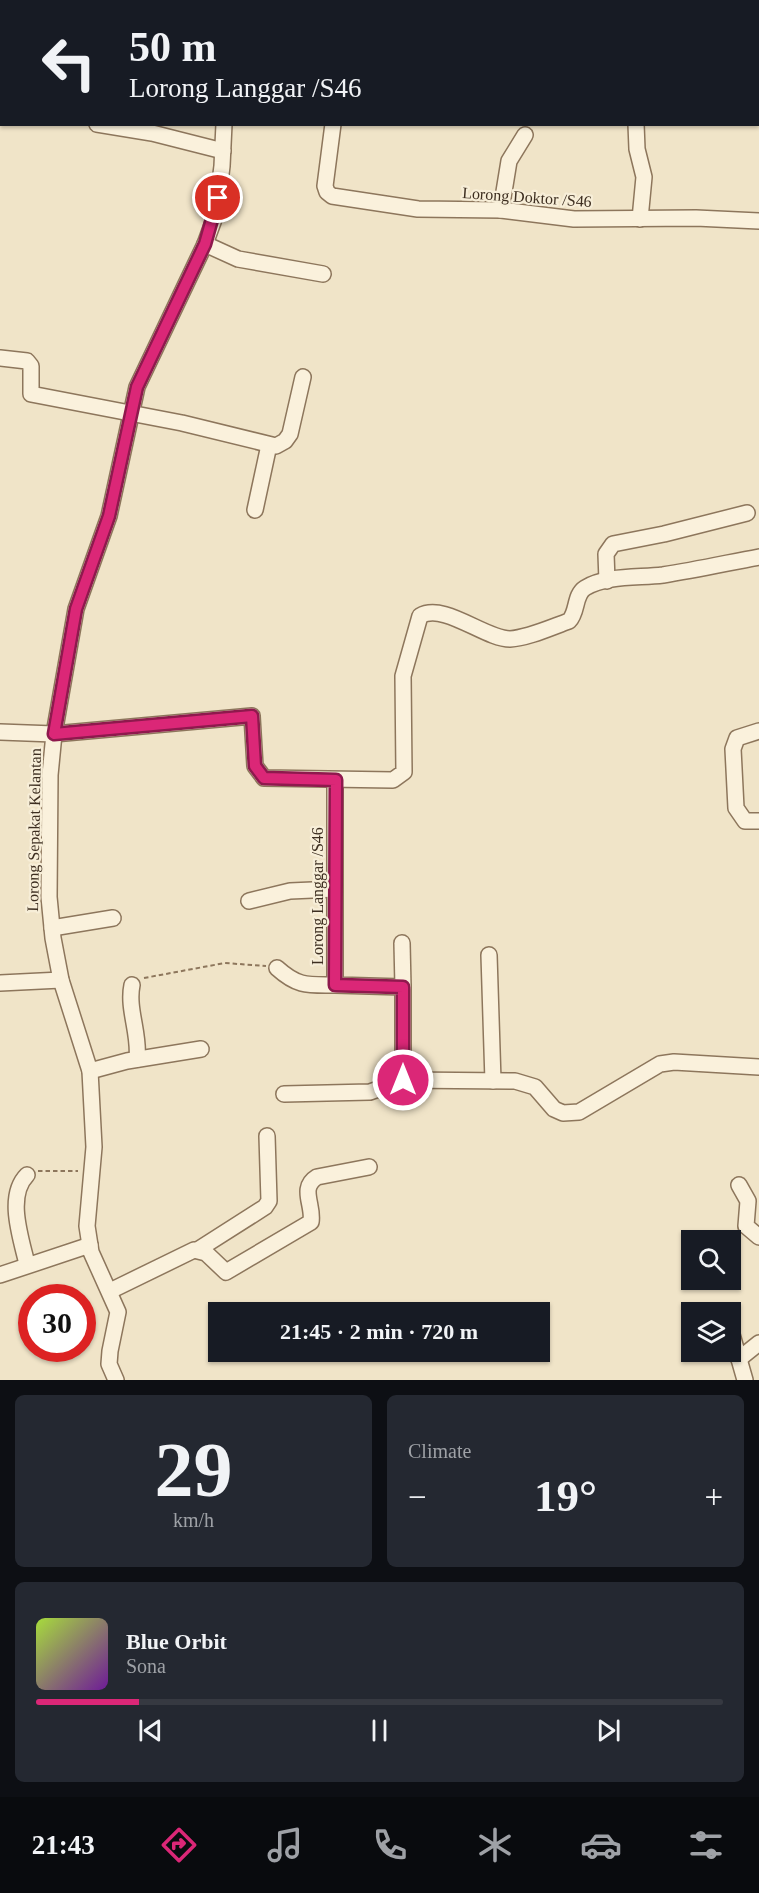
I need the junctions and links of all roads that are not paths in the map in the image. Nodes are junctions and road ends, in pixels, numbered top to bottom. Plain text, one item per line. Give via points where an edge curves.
1 (109, 126) edge
2 (224, 126) edge
3 (333, 126) edge
4 (636, 126) edge
5 (525, 135) dead end
6 (223, 151) junction
7 (501, 210) junction
8 (640, 219) junction
9 (759, 221) edge
10 (205, 244) junction
11 (322, 274) dead end
12 (0, 358) edge
13 (303, 377) dead end
14 (132, 413) junction
15 (269, 446) junction
16 (255, 510) dead end
17 (747, 513) dead end
18 (759, 558) edge
19 (607, 581) junction
20 (759, 731) edge
21 (0, 732) edge
22 (54, 734) junction
23 (336, 780) junction
24 (759, 821) edge
25 (335, 888) junction
26 (249, 901) dead end
27 (113, 918) dead end
28 (52, 928) junction
29 (402, 943) dead end
30 (489, 955) dead end
31 (277, 968) road end
32 (61, 980) junction
33 (0, 983) edge
34 (132, 985) road end
35 (335, 985) junction
36 (403, 987) junction
37 (201, 1049) dead end
38 (137, 1059) junction
39 (759, 1067) edge
40 (90, 1071) junction
41 (403, 1080) junction
42 (493, 1081) junction
43 (284, 1094) dead end
44 (267, 1136) dead end
45 (369, 1167) dead end
46 (27, 1175) road end
47 (739, 1185) dead end
48 (759, 1237) edge
49 (90, 1245) junction
50 (199, 1249) junction
51 (27, 1264) junction
52 (0, 1275) edge
53 (110, 1291) junction
54 (759, 1343) edge
55 (741, 1357) edge
56 (740, 1362) edge
57 (116, 1380) edge
58 (745, 1380) edge

1 - 6 street
2 - 6 street, Lorong Sepakat Kelantan
3 - 7 street, Lorong Doktor /S46 via 325,186 329,194 418,209
4 - 8 street via 644,177
5 - 7 street via 509,161
6 - 10 street, Lorong Sepakat Kelantan via 216,214
7 - 8 street, Lorong Doktor /S46 via 574,219
8 - 9 street, Lorong Doktor /S46
10 - 11 street via 238,259
10 - 14 street, Lorong Sepakat Kelantan via 137,387
12 - 14 street via 27,361 31,366 31,394
13 - 15 street via 290,434 285,441
14 - 15 street
14 - 22 street, Lorong Sepakat Kelantan via 109,516 76,609
15 - 16 street
17 - 19 street via 613,544 606,554
18 - 19 street
19 - 23 street via 582,590 569,621 516,638 503,638 434,613 420,616 403,676 404,772 393,780
20 - 24 street via 737,738 733,749 736,808 745,821
21 - 22 street
22 - 23 street via 252,716 255,766 264,778
22 - 28 street, Lorong Sepakat Kelantan via 49,866
23 - 25 street, Lorong Langgar /S46
25 - 26 street via 290,891
25 - 35 street, Lorong Langgar /S46
27 - 28 street
28 - 32 street, Lorong Sepakat Kelantan
29 - 36 street
30 - 42 street
31 - 35 street via 302,985
32 - 33 street
32 - 40 street, Lorong Sepakat Kelantan
34 - 38 street
35 - 36 street, Lorong Langgar /S46
36 - 41 street
37 - 38 street
38 - 40 street
39 - 42 street via 660,1064 579,1112 563,1113 527,1083
40 - 49 street, Lorong Sepakat Kelantan via 94,1147 87,1226
41 - 42 street
41 - 43 street via 370,1092
44 - 50 street via 269,1201
45 - 50 street via 317,1177 310,1182 307,1189 311,1222 226,1272
46 - 51 street via 20,1182 17,1195 18,1228
47 - 48 street via 748,1201 746,1226
49 - 51 street
49 - 53 street, Lorong Sepakat Kelantan
50 - 53 street
51 - 52 street
53 - 57 street, Lorong Sepakat Kelantan via 118,1312 109,1364
54 - 55 street
56 - 58 street

